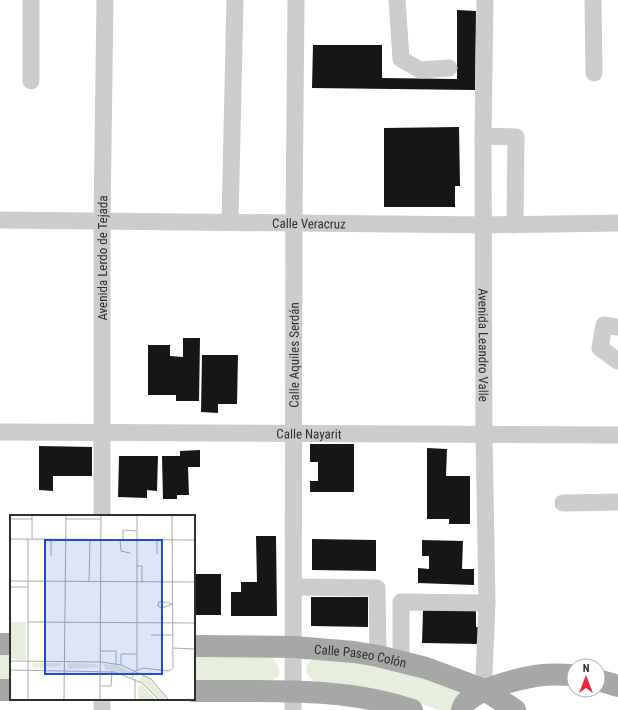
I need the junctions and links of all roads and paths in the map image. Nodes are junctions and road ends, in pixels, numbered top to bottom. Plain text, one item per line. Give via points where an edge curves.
1 (31, 0) edge
2 (105, 0) edge
3 (235, 0) edge
4 (296, 0) edge
5 (397, 0) edge
6 (485, 0) edge
7 (593, 0) edge
8 (449, 68) dead end
9 (594, 73) dead end
10 (31, 81) dead end
11 (483, 136) junction
12 (0, 220) edge
13 (102, 221) junction
14 (230, 222) junction
15 (294, 222) junction
16 (618, 224) edge
17 (484, 225) junction
18 (515, 225) junction
19 (618, 327) edge
20 (618, 361) edge
21 (0, 432) edge
22 (102, 433) junction
23 (294, 433) junction
24 (618, 434) edge
25 (484, 435) junction
26 (618, 502) edge
27 (563, 503) dead end
28 (102, 515) edge
29 (294, 587) junction
30 (487, 603) junction
31 (195, 646) edge
32 (294, 647) junction
33 (378, 656) junction
34 (401, 661) junction
35 (566, 675) edge
36 (606, 682) edge
37 (618, 686) edge
38 (195, 691) edge
39 (293, 701) edge
40 (500, 702) edge
41 (353, 703) edge
42 (412, 710) edge
43 (462, 710) edge

1 - 10 street
2 - 13 street, Avenida Lerdo de Tejada
3 - 14 street
4 - 15 street, Calle Aquiles Serdán
5 - 8 street via 401,59 420,70
6 - 11 street, Avenida Leandro Valle
7 - 9 street
11 - 17 street, Avenida Leandro Valle
11 - 18 street via 516,137
12 - 13 street, Calle Veracruz
13 - 14 street, Calle Veracruz
13 - 22 street, Avenida Lerdo de Tejada
14 - 15 street, Calle Veracruz
15 - 17 street, Calle Veracruz
15 - 23 street, Calle Aquiles Serdán
16 - 18 street, Calle Veracruz
17 - 18 street, Calle Veracruz
17 - 25 street, Avenida Leandro Valle
19 - 20 street via 604,325 600,348
21 - 22 street, Calle Nayarit
22 - 23 street, Calle Nayarit
22 - 28 street, Avenida Lerdo de Tejada
23 - 25 street, Calle Nayarit
23 - 29 street, Calle Aquiles Serdán
24 - 25 street, Calle Nayarit
25 - 30 street, Avenida Leandro Valle
26 - 27 street
29 - 32 street, Calle Aquiles Serdán
29 - 33 street via 377,588
30 - 34 street via 401,602
30 - 40 street, Avenida Leandro Valle via 484,675
31 - 32 main road, Calle Paseo Colón
32 - 33 main road, Calle Paseo Colón
32 - 39 street, Calle Aquiles Serdán
33 - 34 main road, Calle Paseo Colón
34 - 40 main road, Calle Paseo Colón via 426,668
35 - 40 main road via 528,678
36 - 37 main road
38 - 39 main road
39 - 41 main road via 323,693
40 - 43 main road via 467,700
41 - 42 main road via 389,703

